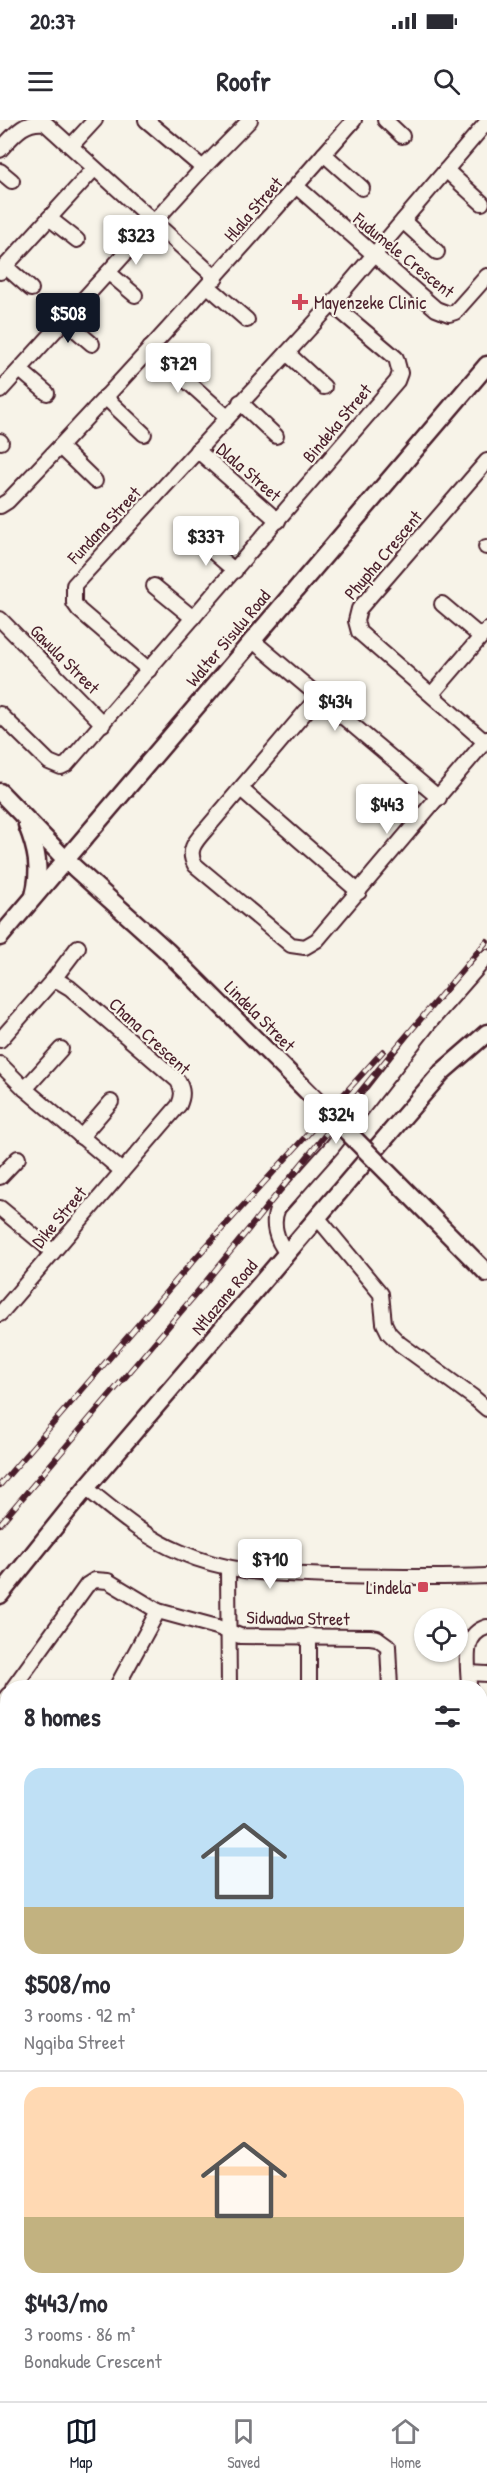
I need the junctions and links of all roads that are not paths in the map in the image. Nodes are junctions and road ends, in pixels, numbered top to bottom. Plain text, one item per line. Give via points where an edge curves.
1 (36, 120) edge
2 (95, 120) edge
3 (146, 120) edge
4 (354, 120) edge
5 (385, 120) edge
6 (247, 121) edge
7 (487, 122) edge
8 (402, 136) dead end
9 (71, 146) junction
10 (0, 150) edge
11 (324, 154) junction
12 (203, 168) junction
13 (94, 169) junction
14 (446, 170) junction
15 (0, 171) edge
16 (12, 182) dead end
17 (296, 186) junction
18 (362, 188) dead end
19 (482, 203) dead end
20 (49, 218) junction
21 (403, 221) junction
22 (155, 223) junction
23 (77, 240) dead end
24 (437, 252) dead end
25 (373, 256) junction
26 (3, 269) edge
27 (109, 273) junction
28 (487, 276) edge
29 (212, 282) junction
30 (31, 289) dead end
31 (135, 295) dead end
32 (332, 304) junction
33 (247, 320) dead end
34 (65, 321) junction
35 (92, 344) dead end
36 (150, 348) junction
37 (287, 353) junction
38 (487, 366) edge
39 (20, 370) junction
40 (324, 387) dead end
41 (0, 391) edge
42 (47, 393) dead end
43 (105, 397) junction
44 (240, 402) junction
45 (227, 417) junction
46 (144, 434) dead end
47 (276, 436) dead end
48 (60, 447) junction
49 (197, 450) junction
50 (487, 461) edge
51 (95, 481) dead end
52 (0, 506) edge
53 (278, 521) junction
54 (199, 540) dead end
55 (235, 571) junction
56 (154, 586) dead end
57 (442, 604) dead end
58 (193, 618) junction
59 (0, 619) edge
60 (484, 634) edge
61 (252, 640) junction
62 (149, 670) junction
63 (432, 694) junction
64 (318, 697) junction
65 (0, 714) edge
66 (103, 724) junction
67 (486, 740) edge
68 (241, 789) junction
69 (0, 792) edge
70 (439, 798) junction
71 (24, 818) junction
72 (66, 860) junction
73 (359, 892) junction
74 (34, 897) junction
75 (0, 937) edge
76 (78, 947) dead end
77 (487, 957) edge
78 (53, 980) junction
79 (487, 1033) edge
80 (0, 1040) edge
81 (61, 1049) dead end
82 (0, 1064) edge
83 (25, 1089) junction
84 (111, 1102) dead end
85 (81, 1137) junction
86 (18, 1158) dead end
87 (122, 1171) junction
88 (0, 1177) edge
89 (0, 1208) edge
90 (317, 1217) junction
91 (52, 1252) junction
92 (286, 1253) junction
93 (487, 1273) edge
94 (0, 1314) edge
95 (487, 1409) edge
96 (86, 1488) junction
97 (228, 1570) junction
98 (487, 1576) edge
99 (0, 1595) edge
100 (158, 1611) junction
101 (487, 1627) edge
102 (230, 1632) junction
103 (309, 1635) junction
104 (487, 1674) edge
105 (19, 1680) edge
106 (122, 1680) edge
107 (229, 1680) edge
108 (309, 1680) edge
109 (390, 1680) edge
110 (469, 1680) edge
111 (472, 1680) edge

1 - 9 street
1 - 10 street via 25,123
2 - 9 street
3 - 12 street
4 - 11 street, Hlala Street
5 - 8 street
6 - 12 street
7 - 14 street, Fundana Street
9 - 13 street
11 - 17 street, Hlala Street
11 - 18 street
12 - 22 street
13 - 20 street
13 - 22 street
14 - 19 street
14 - 21 street, Fundana Street
15 - 16 street
17 - 25 street, Fudumele Crescent
17 - 29 street, Hlala Street
20 - 23 street
20 - 26 street
21 - 24 street
21 - 25 street, Fundana Street
22 - 27 street
22 - 29 street
25 - 28 street, Fudumele Crescent via 436,309 449,314 460,309
25 - 32 street, Fundana Street
26 - 30 street
27 - 31 street
27 - 34 street
29 - 33 street
29 - 36 street, Hlala Street
32 - 37 street, Fundana Street
32 - 53 street, Bindeka Street via 396,358 400,373
34 - 35 street
34 - 39 street
36 - 43 street, Hlala Street
36 - 45 street
37 - 40 street
37 - 44 street, Fundana Street
38 - 61 street, Walter Sisulu Road
39 - 41 street
39 - 42 street
43 - 46 street
43 - 48 street, Hlala Street
44 - 45 street, Fundana Street
44 - 47 street
45 - 49 street, Fundana Street
48 - 51 street
48 - 52 street, Hlala Street
49 - 53 street, Dlala Street
49 - 62 street, Fundana Street via 79,578 73,591 79,610
50 - 63 street, Phupha Crescent via 356,615 359,632
53 - 55 street, Bindeka Street
54 - 55 street
55 - 58 street, Bindeka Street
56 - 58 street
57 - 60 street
58 - 62 street, Bindeka Street
59 - 66 street, Gawula Street
60 - 63 street
61 - 64 street
61 - 72 street, Walter Sisulu Road
62 - 66 street, Bindeka Street
63 - 67 street, Phupha Crescent
64 - 68 street
64 - 70 street
65 - 66 street, Bindeka Street via 48,762 62,767
67 - 70 street
68 - 73 street
68 - 73 street via 192,846 195,865 298,947 310,946 317,940
69 - 71 street, Lindela Street
70 - 73 street
71 - 72 street, Lindela Street
71 - 74 street via 39,865
72 - 74 street, Walter Sisulu Road
72 - 93 street, Lindela Street, bridge via 167,951
74 - 75 street, Walter Sisulu Road
76 - 78 street
77 - 92 street via 278,1208 275,1229
78 - 80 street
78 - 87 street, Chana Crescent via 70,988 183,1090 179,1105
79 - 90 street, Ntlazane Road via 442,1072
81 - 83 street
82 - 83 street
83 - 85 street
84 - 85 street
85 - 87 street
86 - 88 street
87 - 91 street, Dike Street
89 - 91 street
90 - 92 street, Ntlazane Road
90 - 95 street via 381,1294 389,1333
91 - 94 street, Dike Street
92 - 96 street, Ntlazane Road
96 - 97 street via 158,1541
96 - 99 street, Ntlazane Road
97 - 98 street via 382,1577
97 - 102 street
100 - 102 street, Sidwadwa Street
100 - 105 street, Sidwadwa Street via 108,1581 95,1580 87,1585
100 - 106 street
101 - 110 street via 475,1632 468,1644
102 - 103 street, Sidwadwa Street via 240,1636
102 - 107 street
103 - 108 street
103 - 109 street, Sidwadwa Street via 377,1638 388,1646
104 - 111 street

